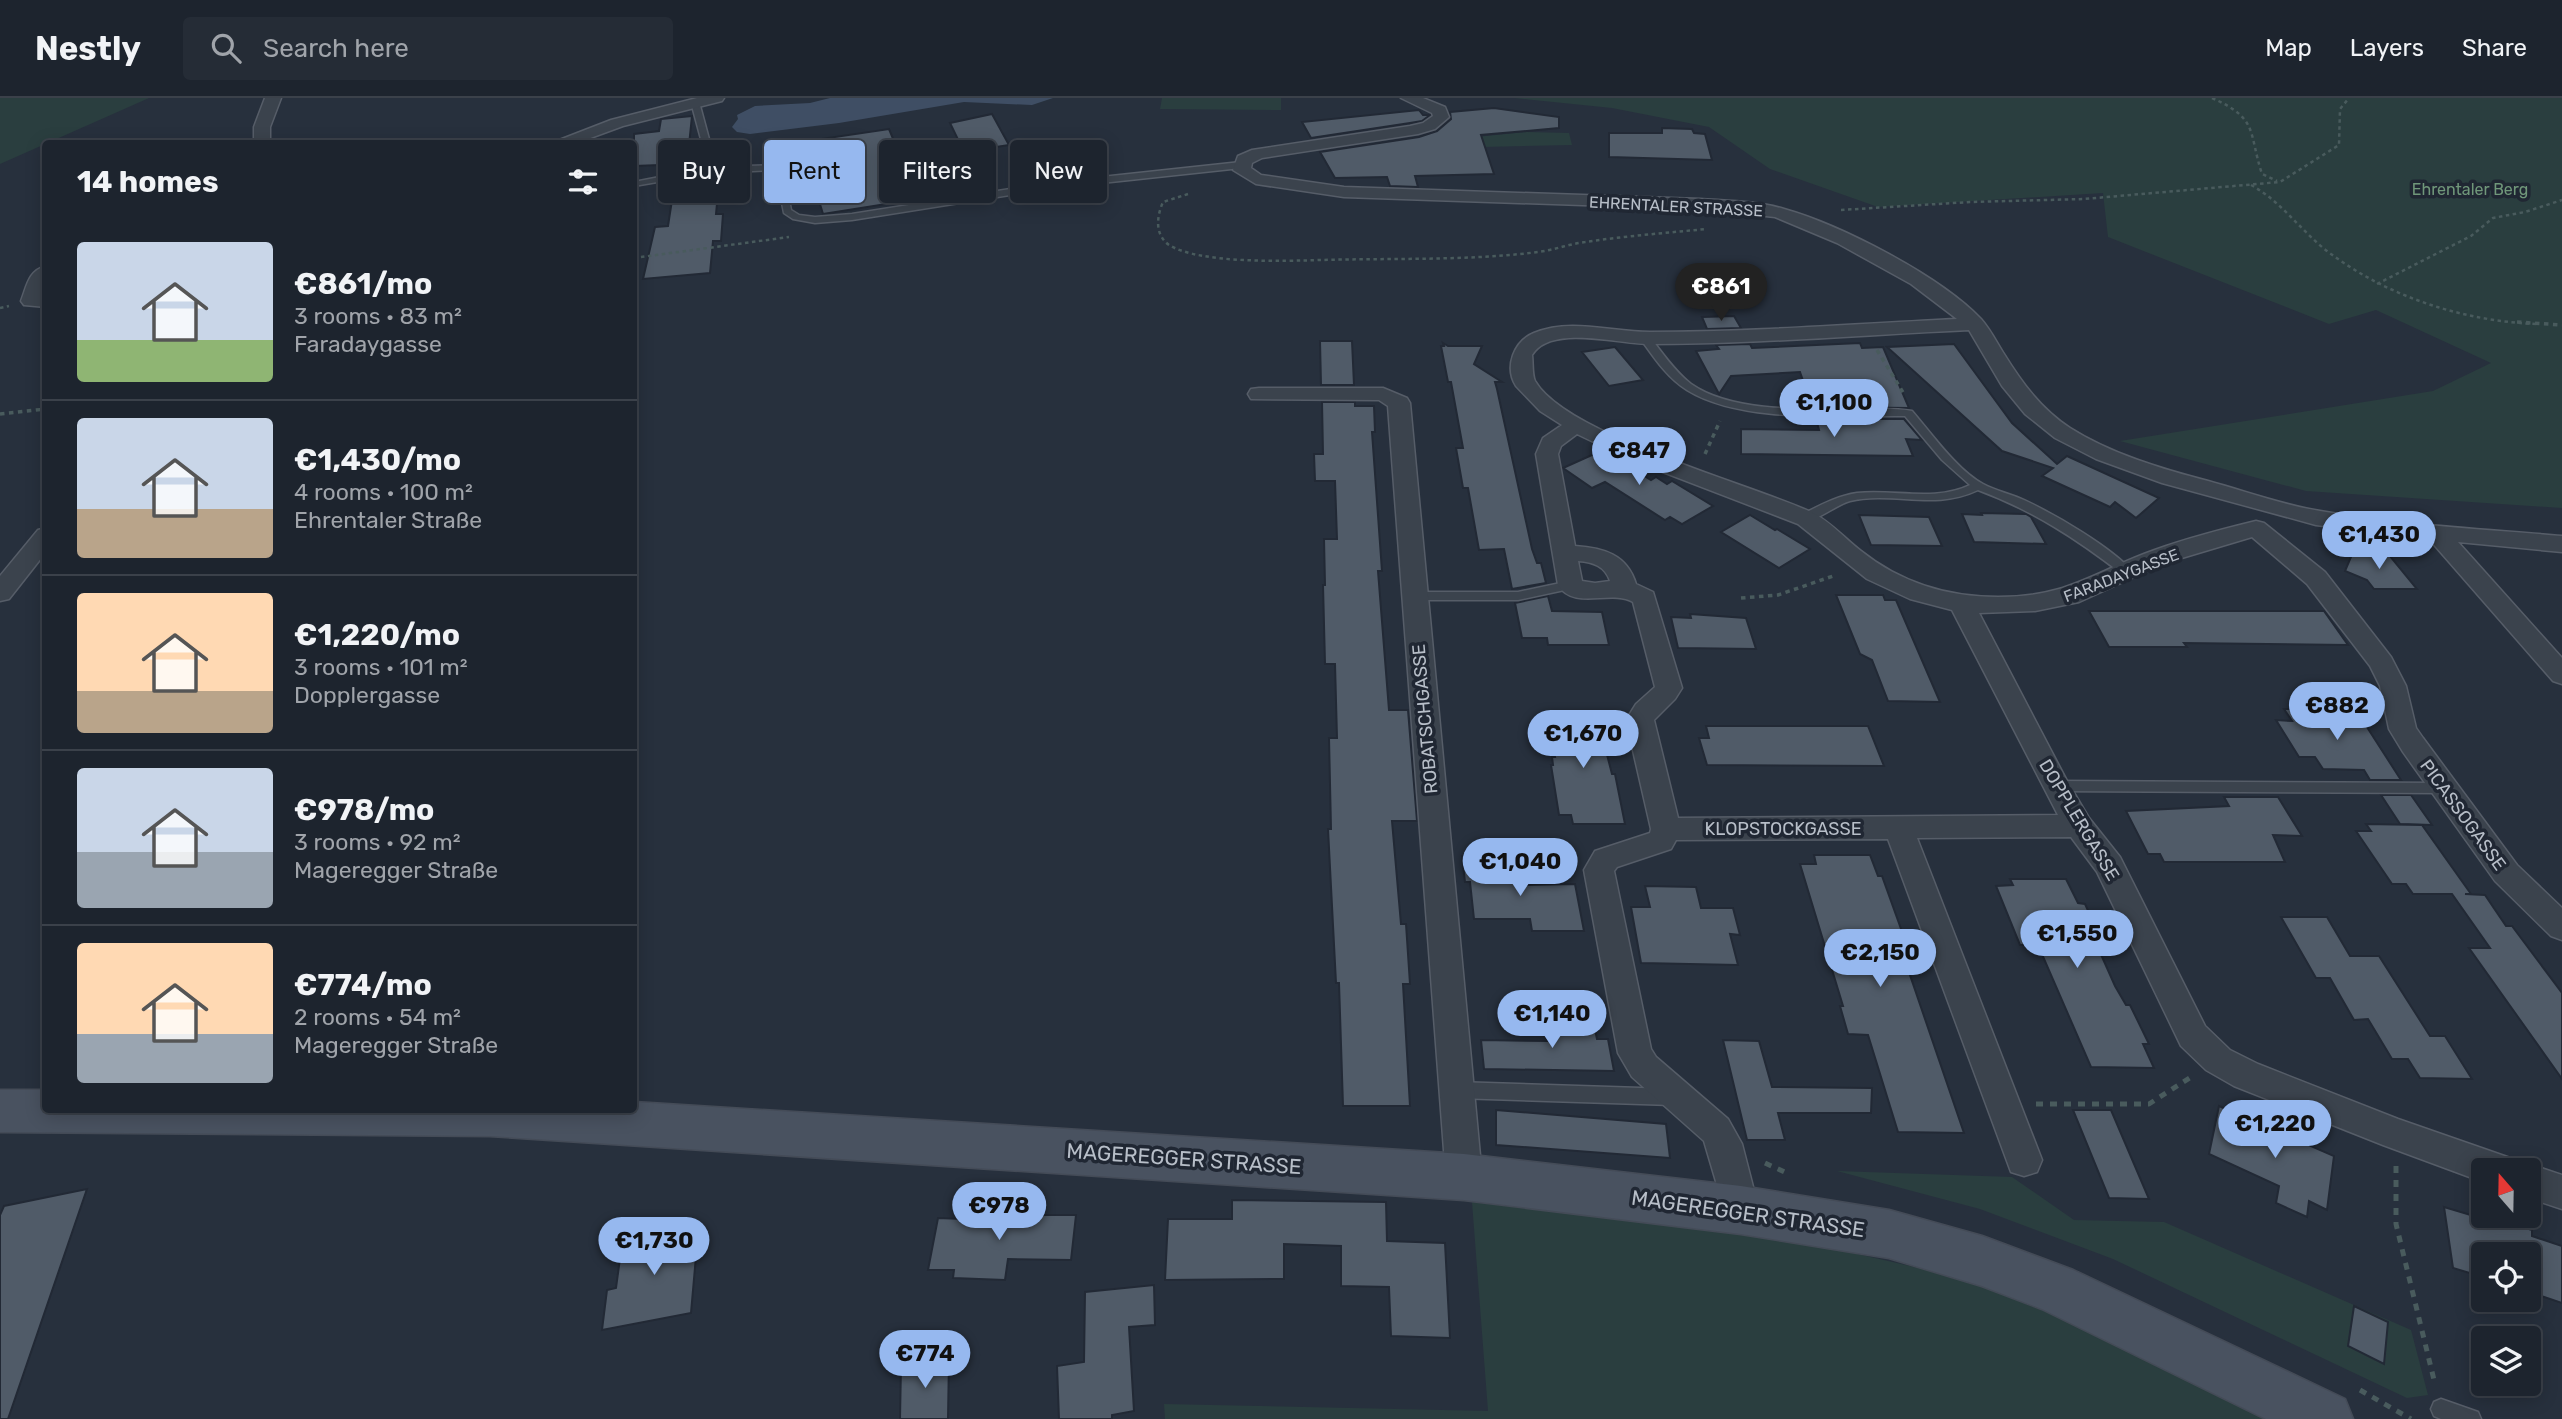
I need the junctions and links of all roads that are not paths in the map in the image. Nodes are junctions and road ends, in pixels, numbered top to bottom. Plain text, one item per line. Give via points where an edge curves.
1 (274, 98) edge
2 (716, 98) edge
3 (1409, 98) edge
4 (695, 102) junction
5 (262, 140) edge
6 (568, 140) edge
7 (705, 140) edge
8 (1241, 165) junction
9 (750, 168) edge
10 (658, 180) edge
11 (637, 183) edge
12 (42, 274) edge
13 (42, 301) edge
14 (1975, 324) junction
15 (1644, 338) junction
16 (1259, 394) dead end
17 (1575, 426) junction
18 (1978, 486) junction
19 (2260, 517) junction
20 (1805, 518) junction
21 (2435, 531) junction
22 (42, 541) edge
23 (2562, 544) edge
24 (1564, 553) junction
25 (2126, 571) junction
26 (1570, 585) junction
27 (1625, 589) junction
28 (0, 593) edge
29 (1415, 596) junction
30 (1961, 603) junction
31 (2562, 675) edge
32 (2055, 786) junction
33 (2443, 788) junction
34 (2079, 826) junction
35 (1666, 829) junction
36 (1899, 829) junction
37 (2562, 927) edge
38 (1457, 1090) junction
39 (1677, 1097) junction
40 (0, 1111) edge
41 (42, 1111) edge
42 (245, 1113) edge
43 (2024, 1160) dead end
44 (2471, 1161) edge
45 (1464, 1177) junction
46 (2541, 1185) edge
47 (2562, 1192) edge
48 (1741, 1210) junction
49 (2441, 1409) road end
50 (2325, 1419) edge
51 (2471, 1419) edge

1 - 5 street via 262,127
2 - 4 street
3 - 8 street via 1439,110 1441,117 1412,131 1272,150
4 - 6 street
4 - 7 lane
8 - 9 lane via 1055,185 815,220 787,211 775,167
8 - 14 street, EHRENTALER STRASSE via 1256,179 1344,192 1700,204 1780,213 1867,250 1918,280
10 - 11 lane
12 - 13 street via 31,301
14 - 15 street, FARADAYGASSE
14 - 19 street, EHRENTALER STRASSE via 2013,386 2063,433
15 - 17 street, FARADAYGASSE via 1559,333 1526,346 1520,359 1522,377 1548,408
15 - 18 lane via 1679,379 1727,404 1757,409 1908,413 1946,458
16 - 29 street, ROBATSCHGASSE via 1383,394 1399,403
17 - 20 street, FARADAYGASSE
17 - 24 street via 1551,443 1547,454
18 - 20 lane via 1947,498 1857,496 1836,501
18 - 25 lane via 2049,515
19 - 21 street, EHRENTALER STRASSE
19 - 25 street, FARADAYGASSE
19 - 33 street, PICASSOGASSE via 2316,578 2382,663 2393,686 2403,729
20 - 30 street, FARADAYGASSE via 1863,565 1895,583
21 - 23 street, EHRENTALER STRASSE
21 - 31 street
22 - 28 street
24 - 26 street
24 - 27 street via 1605,559 1622,573
25 - 30 street, FARADAYGASSE via 2070,597 2040,603
26 - 27 street via 1583,592
26 - 29 lane via 1518,596
27 - 35 street via 1644,598 1669,688 1642,712 1640,720
29 - 38 street, ROBATSCHGASSE
30 - 32 street, DOPPLERGASSE
32 - 33 lane
32 - 34 street, DOPPLERGASSE
33 - 37 street, PICASSOGASSE via 2506,873
34 - 36 street, KLOPSTOCKGASSE
34 - 44 street, DOPPLERGASSE via 2109,865 2193,1037 2218,1060 2246,1075
35 - 36 street, KLOPSTOCKGASSE
35 - 39 street via 1661,841 1606,859 1600,870 1635,1054
36 - 43 street
38 - 39 lane
38 - 45 street, ROBATSCHGASSE
39 - 48 street via 1716,1130 1724,1144
40 - 41 street, MAGEREGGER STRASSE
42 - 45 street, MAGEREGGER STRASSE via 490,1115
45 - 48 street, MAGEREGGER STRASSE
46 - 47 street
48 - 50 street, MAGEREGGER STRASSE via 1889,1234 1983,1261 2077,1298
49 - 51 lane

